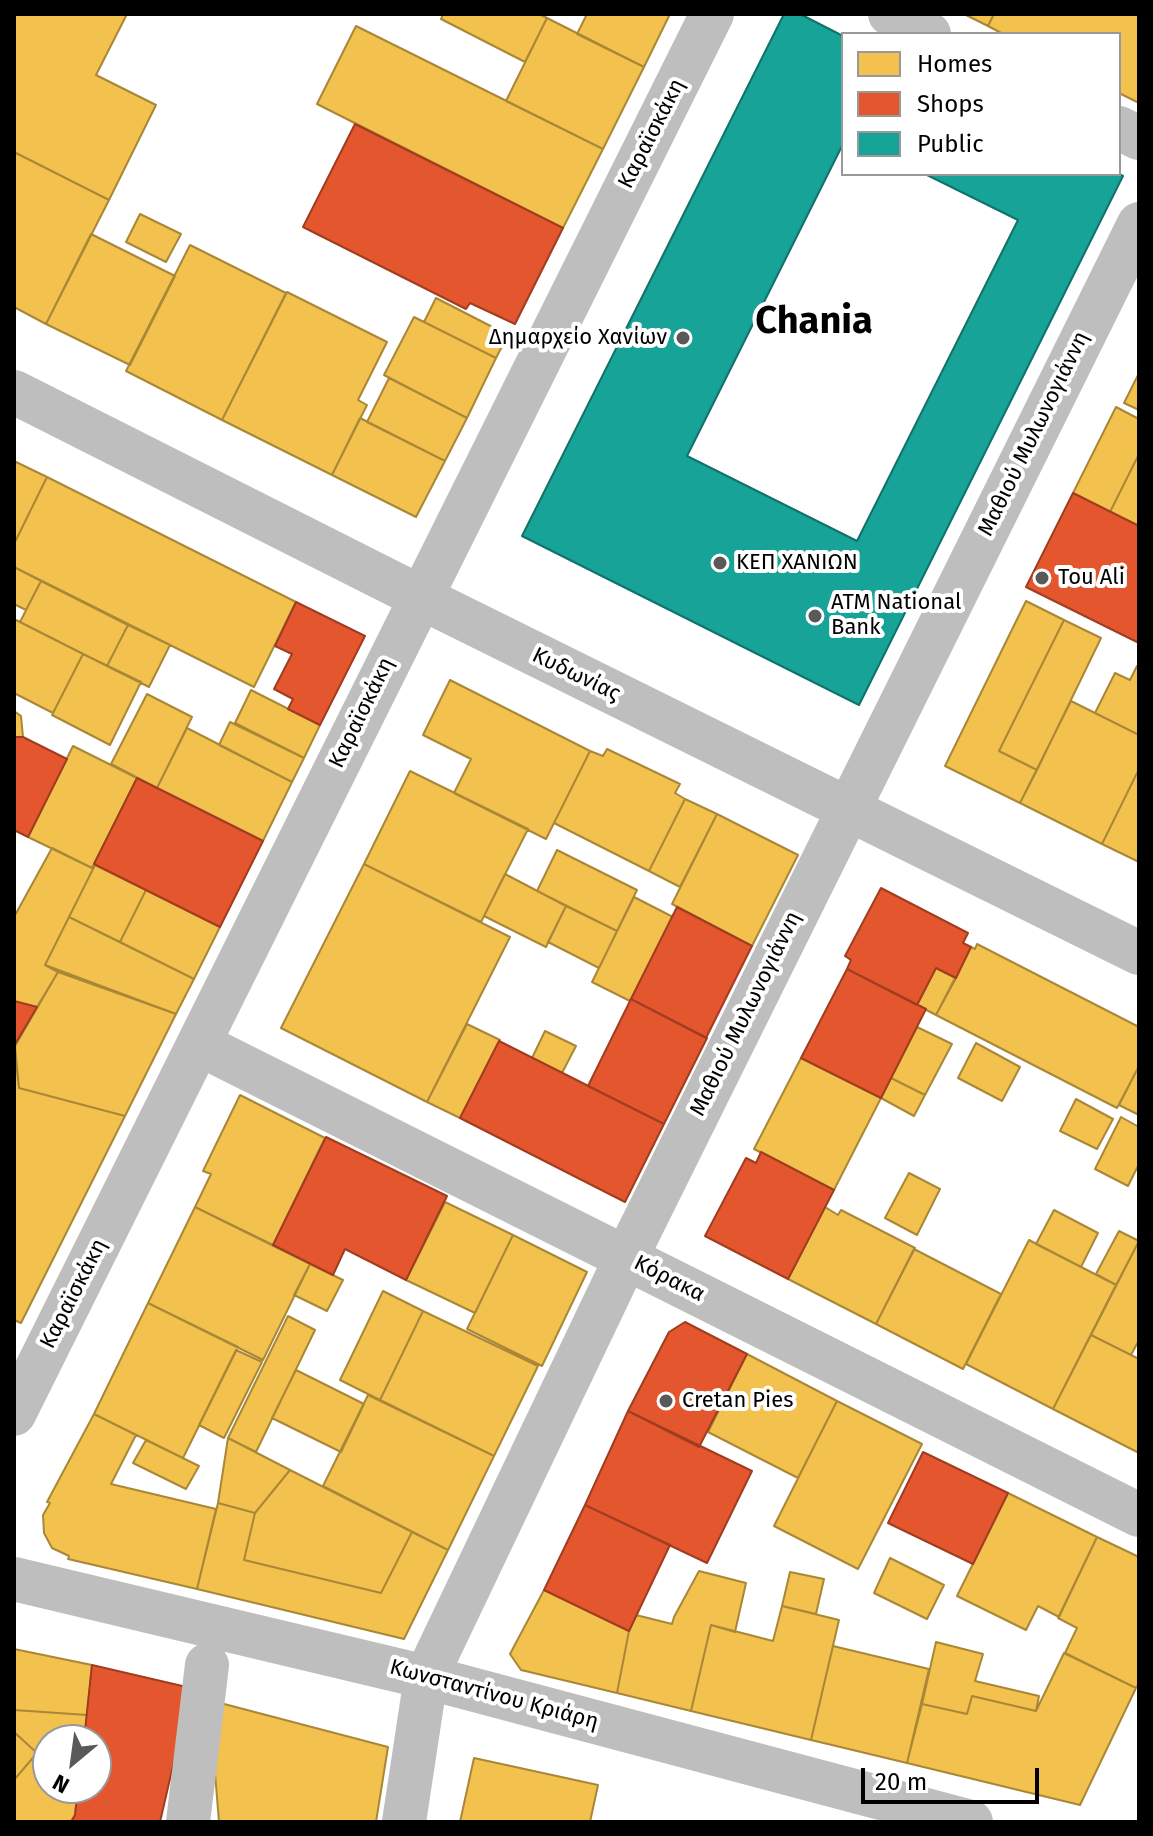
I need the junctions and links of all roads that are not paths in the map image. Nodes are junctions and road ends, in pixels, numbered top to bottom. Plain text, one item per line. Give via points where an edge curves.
1 (712, 14) edge
2 (890, 14) edge
3 (925, 32) edge
4 (1121, 129) edge
5 (1139, 138) edge
6 (1139, 224) edge
7 (14, 392) edge
8 (420, 597) junction
9 (847, 809) junction
10 (1139, 953) edge
11 (199, 1044) junction
12 (626, 1258) junction
13 (14, 1414) edge
14 (1139, 1515) edge
15 (14, 1579) edge
16 (207, 1665) dead end
17 (426, 1677) junction
18 (188, 1822) edge
19 (404, 1822) edge
20 (971, 1822) edge

1 - 8 street, Καραϊσκάκη
2 - 3 street
4 - 5 street
6 - 9 street, Μαθιού Μυλωνογιάννη
7 - 8 street, Κυδωνίας
8 - 9 street, Κυδωνίας
8 - 11 street, Καραϊσκάκη
9 - 10 street, Κυδωνίας
9 - 12 street, Μαθιού Μυλωνογιάννη
11 - 12 street, Κόρακα
11 - 13 street, Καραϊσκάκη
12 - 14 street, Κόρακα
12 - 17 street, Μαθιού Μυλωνογιάννη
15 - 17 street, Κωνσταντίνου Κριάρη
16 - 18 street
17 - 19 street, Μαθιού Μυλωνογιάννη
17 - 20 street, Κωνσταντίνου Κριάρη

